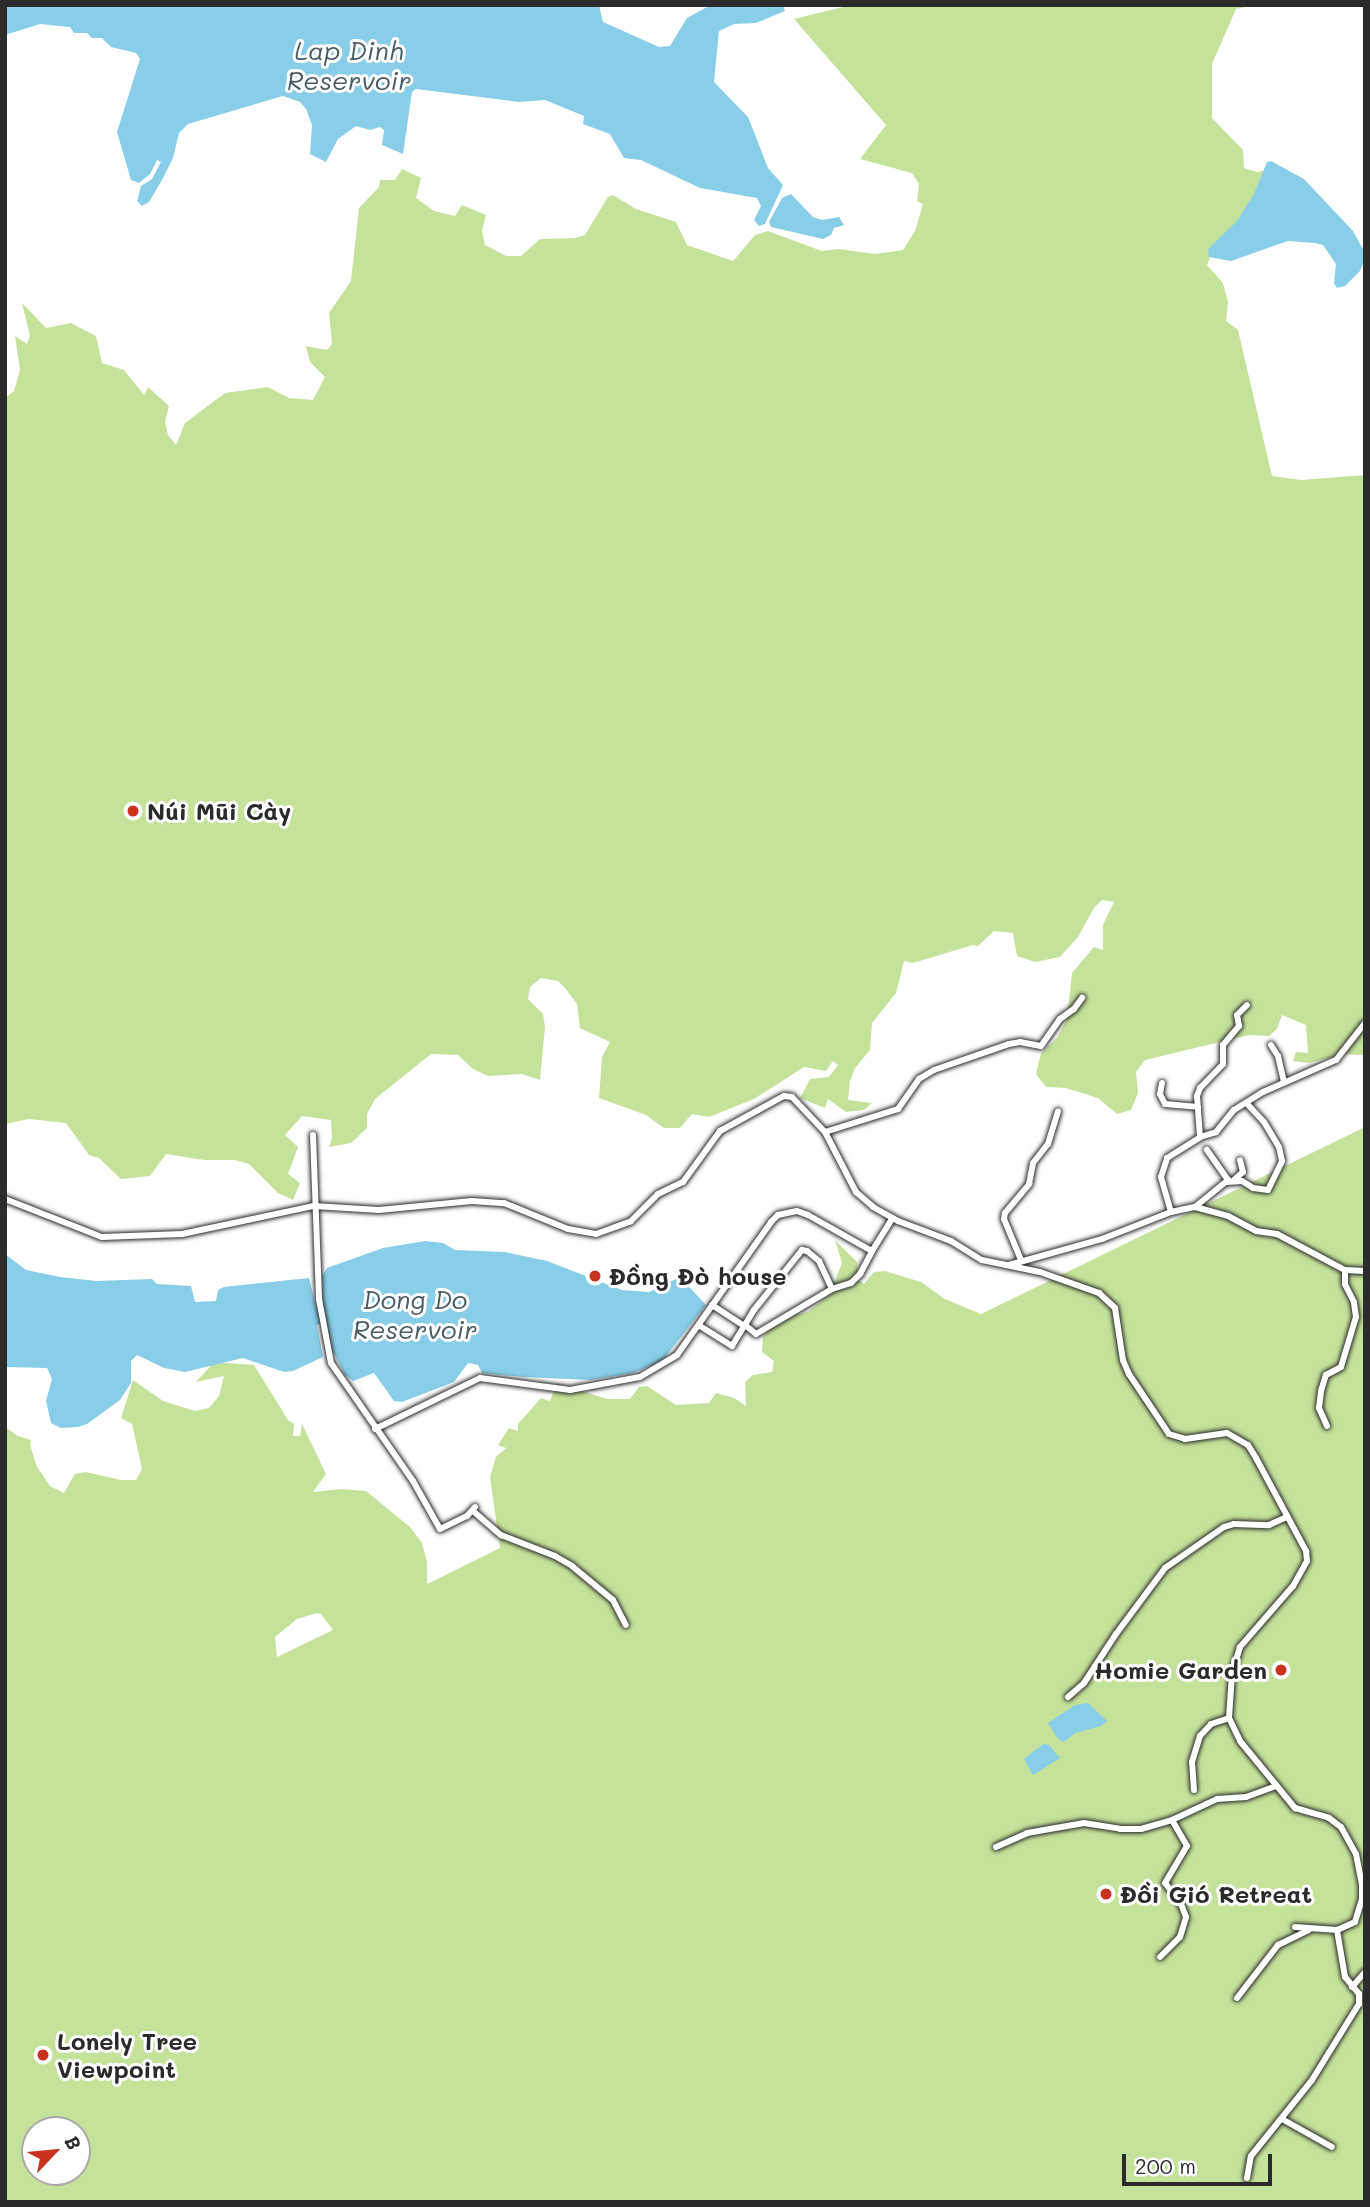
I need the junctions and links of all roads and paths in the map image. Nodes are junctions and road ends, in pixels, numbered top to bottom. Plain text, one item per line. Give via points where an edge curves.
1 (1082, 998) dead end
2 (1247, 1005) dead end
3 (1365, 1023) edge
4 (1271, 1045) dead end
5 (1284, 1081) junction
6 (1162, 1083) dead end
7 (1246, 1103) junction
8 (1198, 1107) junction
9 (1058, 1111) dead end
10 (825, 1132) junction
11 (313, 1135) dead end
12 (1200, 1137) junction
13 (1207, 1150) dead end
14 (1240, 1160) dead end
15 (1230, 1181) junction
16 (5, 1199) edge
17 (314, 1206) junction
18 (1195, 1207) junction
19 (1171, 1212) junction
20 (893, 1218) junction
21 (872, 1251) junction
22 (1021, 1260) junction
23 (1005, 1266) junction
24 (1345, 1270) junction
25 (1365, 1270) edge
26 (832, 1289) junction
27 (712, 1305) junction
28 (700, 1326) junction
29 (744, 1326) junction
30 (1327, 1426) dead end
31 (375, 1429) junction
32 (1287, 1517) junction
33 (626, 1625) dead end
34 (1068, 1698) dead end
35 (1229, 1718) junction
36 (1276, 1786) junction
37 (1194, 1790) dead end
38 (1172, 1820) junction
39 (996, 1847) dead end
40 (1356, 1854) junction
41 (1365, 1855) edge
42 (1296, 1927) dead end
43 (1309, 1930) junction
44 (1337, 1930) junction
45 (1160, 1957) dead end
46 (1365, 1972) edge
47 (1352, 1987) junction
48 (1237, 1997) dead end
49 (1282, 2119) junction
50 (1332, 2147) dead end
51 (1247, 2178) dead end

1 - 10 street via 1041,1046 1009,1044 934,1070 919,1079 898,1109
2 - 8 street via 1237,1015 1239,1026 1223,1045 1223,1064 1200,1088
3 - 5 street via 1336,1060
4 - 5 street
5 - 7 street
6 - 8 street via 1160,1094 1165,1104
7 - 12 street via 1216,1132
7 - 15 street via 1264,1122 1282,1161 1268,1190
8 - 12 street
9 - 22 street via 1048,1144 1033,1163 1029,1184 1005,1213
10 - 17 street via 800,1104 784,1096 720,1132 683,1182 658,1194 631,1221 596,1234 568,1229 496,1201 379,1210
10 - 20 street via 856,1192
11 - 17 street
12 - 19 street via 1164,1161 1161,1177
13 - 15 street
14 - 15 street via 1242,1172
15 - 18 street
16 - 17 street via 86,1232 122,1238 200,1231
17 - 31 street via 319,1299 331,1363
18 - 19 street
18 - 24 street via 1228,1216 1255,1231 1277,1234
19 - 22 street via 1102,1239
20 - 21 street
20 - 23 street via 951,1241 982,1261
21 - 26 street via 857,1279
21 - 27 street via 808,1215 784,1213 771,1222
22 - 23 street
23 - 32 street via 1040,1272 1099,1293 1115,1308 1129,1374 1169,1434 1185,1439 1234,1436 1248,1445
24 - 25 street
24 - 30 street via 1356,1317 1341,1367 1326,1375 1321,1391 1319,1408
26 - 29 street via 756,1334
26 - 29 street via 819,1261 802,1250
27 - 28 street
27 - 29 street
28 - 29 street via 729,1347
28 - 31 street via 677,1355 631,1380 570,1390 480,1378
31 - 33 street via 414,1481 440,1529 474,1509 501,1535 572,1566 613,1600
32 - 34 street via 1269,1525 1224,1527 1165,1568 1084,1683
32 - 35 street via 1307,1561 1293,1586 1240,1647
35 - 36 street via 1240,1741
35 - 37 street via 1211,1724 1200,1736 1192,1762
36 - 38 street via 1246,1797 1217,1799
36 - 40 street via 1295,1808 1335,1821
38 - 39 street via 1131,1829 1084,1823 1027,1833
38 - 45 street via 1187,1846 1165,1883 1186,1917 1180,1937
40 - 41 street
40 - 44 street via 1362,1885 1360,1910 1355,1922
42 - 43 street
43 - 44 street
43 - 48 street via 1278,1945
44 - 47 street via 1345,1977
46 - 47 street
47 - 49 street via 1359,1994 1359,2004
49 - 50 street
49 - 51 street via 1251,2156

